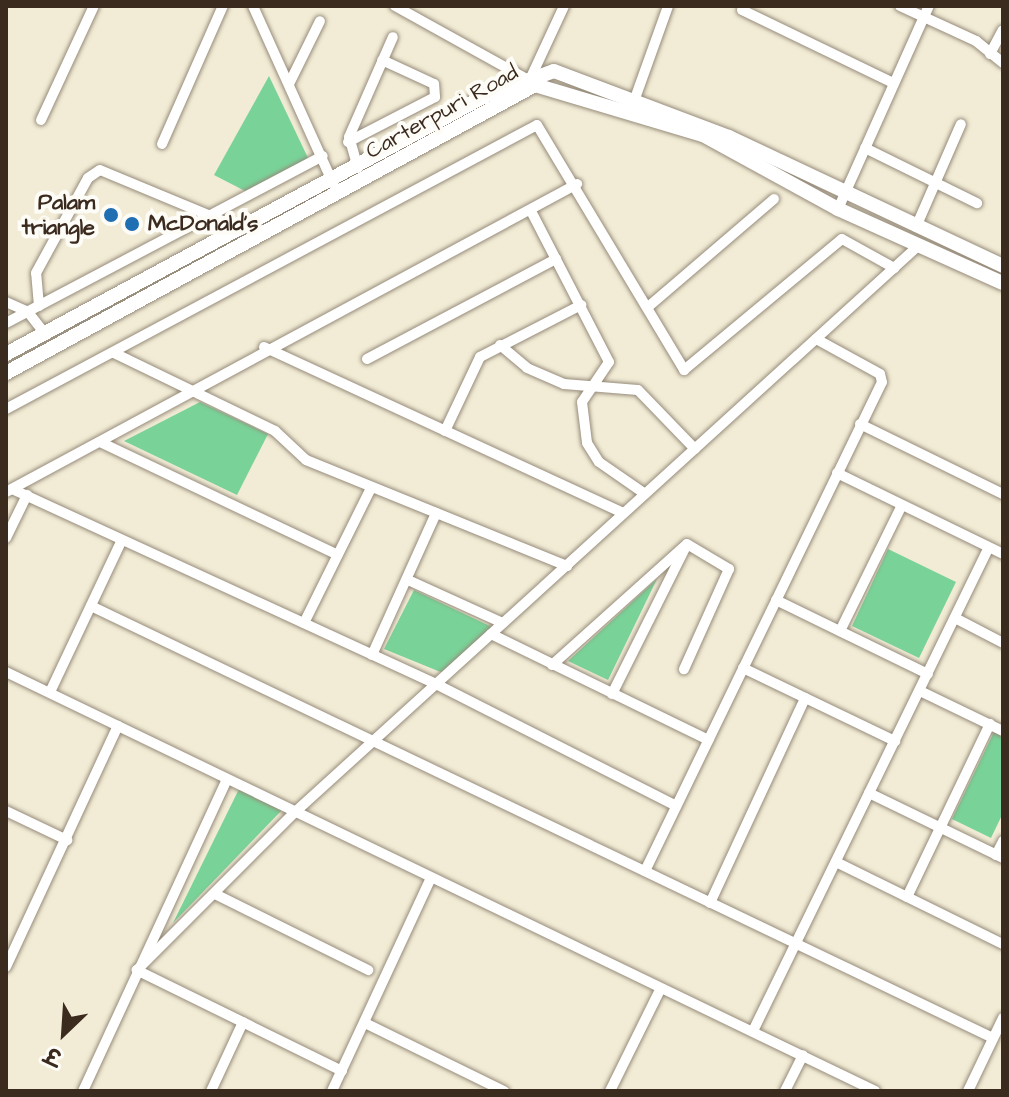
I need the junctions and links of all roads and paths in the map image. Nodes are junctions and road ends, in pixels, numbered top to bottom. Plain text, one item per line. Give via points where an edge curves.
1 (94, 6) edge
2 (223, 6) edge
3 (253, 6) edge
4 (395, 6) edge
5 (564, 6) edge
6 (668, 6) edge
7 (900, 6) edge
8 (929, 6) edge
9 (742, 10) dead end
10 (924, 17) junction
11 (320, 21) dead end
12 (1003, 30) edge
13 (393, 37) dead end
14 (990, 54) junction
15 (382, 60) junction
16 (1003, 63) edge
17 (533, 80) junction
18 (893, 83) junction
19 (289, 84) junction
20 (633, 106) junction
21 (41, 120) dead end
22 (961, 124) dead end
23 (348, 142) junction
24 (162, 144) dead end
25 (865, 148) junction
26 (323, 156) junction
27 (361, 173) junction
28 (936, 182) junction
29 (577, 184) junction
30 (335, 188) junction
31 (843, 193) junction
32 (774, 199) dead end
33 (977, 203) dead end
34 (838, 209) junction
35 (531, 211) junction
36 (213, 214) junction
37 (916, 227) junction
38 (242, 229) junction
39 (918, 246) junction
40 (556, 259) junction
41 (1003, 266) edge
42 (894, 268) junction
43 (1003, 283) edge
44 (6, 302) edge
45 (581, 305) junction
46 (39, 306) junction
47 (648, 307) junction
48 (28, 312) junction
49 (6, 323) edge
50 (46, 335) junction
51 (816, 339) junction
52 (500, 345) junction
53 (264, 347) junction
54 (114, 353) junction
55 (6, 354) edge
56 (367, 359) dead end
57 (6, 373) edge
58 (590, 386) junction
59 (188, 393) junction
60 (6, 409) edge
61 (860, 424) junction
62 (445, 431) junction
63 (100, 442) junction
64 (695, 449) junction
65 (837, 473) junction
66 (371, 488) junction
67 (9, 490) edge
68 (645, 494) junction
69 (1003, 494) edge
70 (27, 495) junction
71 (902, 505) junction
72 (436, 513) junction
73 (624, 513) junction
74 (6, 538) edge
75 (122, 540) junction
76 (687, 544) junction
77 (989, 547) junction
78 (1003, 554) edge
79 (338, 555) junction
80 (567, 566) junction
81 (408, 580) junction
82 (776, 600) junction
83 (91, 606) junction
84 (955, 618) junction
85 (304, 623) junction
86 (503, 623) junction
87 (840, 631) junction
88 (491, 634) junction
89 (1003, 643) edge
90 (372, 655) junction
91 (552, 665) junction
92 (743, 668) junction
93 (684, 669) dead end
94 (6, 672) edge
95 (928, 674) junction
96 (436, 684) junction
97 (920, 691) junction
98 (50, 692) junction
99 (612, 694) junction
100 (805, 698) junction
101 (990, 724) junction
102 (118, 726) junction
103 (1003, 731) edge
104 (374, 740) junction
105 (708, 740) junction
106 (895, 741) junction
107 (226, 781) junction
108 (869, 793) junction
109 (676, 806) junction
110 (6, 811) edge
111 (294, 813) junction
112 (941, 827) junction
113 (67, 840) junction
114 (1003, 841) edge
115 (1000, 856) edge
116 (836, 862) junction
117 (645, 871) junction
118 (430, 880) junction
119 (217, 895) junction
120 (907, 897) junction
121 (710, 903) junction
122 (796, 944) junction
123 (1003, 944) edge
124 (6, 967) edge
125 (137, 970) junction
126 (368, 970) dead end
127 (660, 990) junction
128 (1003, 1018) edge
129 (243, 1022) junction
130 (365, 1023) junction
131 (753, 1031) junction
132 (993, 1038) junction
133 (803, 1055) junction
134 (342, 1071) junction
135 (483, 1086) edge
136 (83, 1091) edge
137 (211, 1091) edge
138 (332, 1091) edge
139 (504, 1091) edge
140 (610, 1091) edge
141 (785, 1091) edge
142 (875, 1091) edge
143 (968, 1091) edge

1 - 21 street
2 - 24 street
3 - 19 street
4 - 17 street
5 - 17 street
6 - 20 street
7 - 10 street
8 - 10 street
9 - 18 street
10 - 14 street
10 - 18 street
11 - 19 street
12 - 14 street
13 - 15 street
14 - 16 street
15 - 23 street
15 - 23 street via 434,84 435,97
17 - 20 main road, Carterpuri Road
17 - 27 main road, Carterpuri Road
18 - 25 street
19 - 26 street
20 - 31 main road, Carterpuri Road
20 - 34 main road, Carterpuri Road via 703,135
22 - 28 street
23 - 27 street
25 - 28 street
25 - 31 street
26 - 30 street
26 - 36 street
27 - 30 main road, Carterpuri Road
28 - 33 street
28 - 37 street
29 - 35 street
29 - 47 street
29 - 54 street via 543,127 532,126
30 - 38 main road, Carterpuri Road
30 - 57 main road, Carterpuri Road
31 - 34 street
31 - 37 main road, Carterpuri Road
32 - 47 street
34 - 39 main road, Carterpuri Road
35 - 40 street
35 - 53 street
36 - 38 street
36 - 46 street
36 - 46 street via 100,170 88,178 36,273
37 - 41 main road, Carterpuri Road
38 - 50 main road, Carterpuri Road
39 - 42 street
39 - 43 main road, Carterpuri Road
40 - 45 street
40 - 56 street
42 - 47 street via 842,239 687,371
42 - 51 street
44 - 48 street
45 - 52 street
45 - 58 street via 609,362
46 - 48 street
48 - 49 street
48 - 50 street
50 - 55 main road, Carterpuri Road
51 - 61 street via 882,377
51 - 64 street
52 - 58 street via 545,378
52 - 62 street via 475,363
53 - 59 street
53 - 62 street
54 - 59 street
54 - 60 street
58 - 64 street via 638,390
58 - 68 street via 581,410 590,449
59 - 63 street
59 - 66 street via 275,431 299,456
61 - 65 street
61 - 69 street
62 - 73 street
63 - 67 street
63 - 79 street
64 - 68 street
65 - 71 street
65 - 82 street
66 - 72 street
66 - 79 street
67 - 70 street
68 - 73 street
70 - 74 street
70 - 75 street
71 - 77 street
71 - 87 street
72 - 80 street
72 - 81 street
73 - 80 street
75 - 83 street
75 - 85 street
76 - 91 street
76 - 93 street via 729,569
76 - 99 street
77 - 78 street
77 - 84 street
79 - 85 street
80 - 86 street
81 - 86 street
81 - 90 street
82 - 87 street
82 - 92 street
83 - 98 street
83 - 104 street
84 - 89 street
84 - 95 street
85 - 90 street
86 - 88 street
87 - 95 street
88 - 91 street
88 - 96 street
90 - 96 street
91 - 99 street
92 - 100 street
92 - 105 street
94 - 98 street
95 - 97 street
96 - 104 street
96 - 109 street
97 - 101 street
97 - 106 street
98 - 102 street
99 - 105 street
100 - 106 street
100 - 121 street
101 - 103 street
101 - 112 street
102 - 107 street
102 - 113 street
104 - 111 street
104 - 117 street
105 - 109 street
106 - 108 street
107 - 111 street
107 - 125 street
108 - 112 street
108 - 116 street
109 - 117 street
110 - 113 street
111 - 118 street
111 - 119 street
112 - 115 street
112 - 120 street
113 - 124 street
114 - 115 street
116 - 120 street
116 - 122 street
117 - 121 street
118 - 127 street
118 - 130 street
119 - 125 street
119 - 126 street
120 - 123 street
121 - 122 street
122 - 131 street
122 - 132 street
125 - 129 street
125 - 136 street
127 - 131 street
127 - 140 street
128 - 132 street
129 - 134 street
129 - 137 street
130 - 134 street
130 - 135 street
131 - 133 street
132 - 143 street
133 - 141 street
133 - 142 street
134 - 138 street
135 - 139 street

